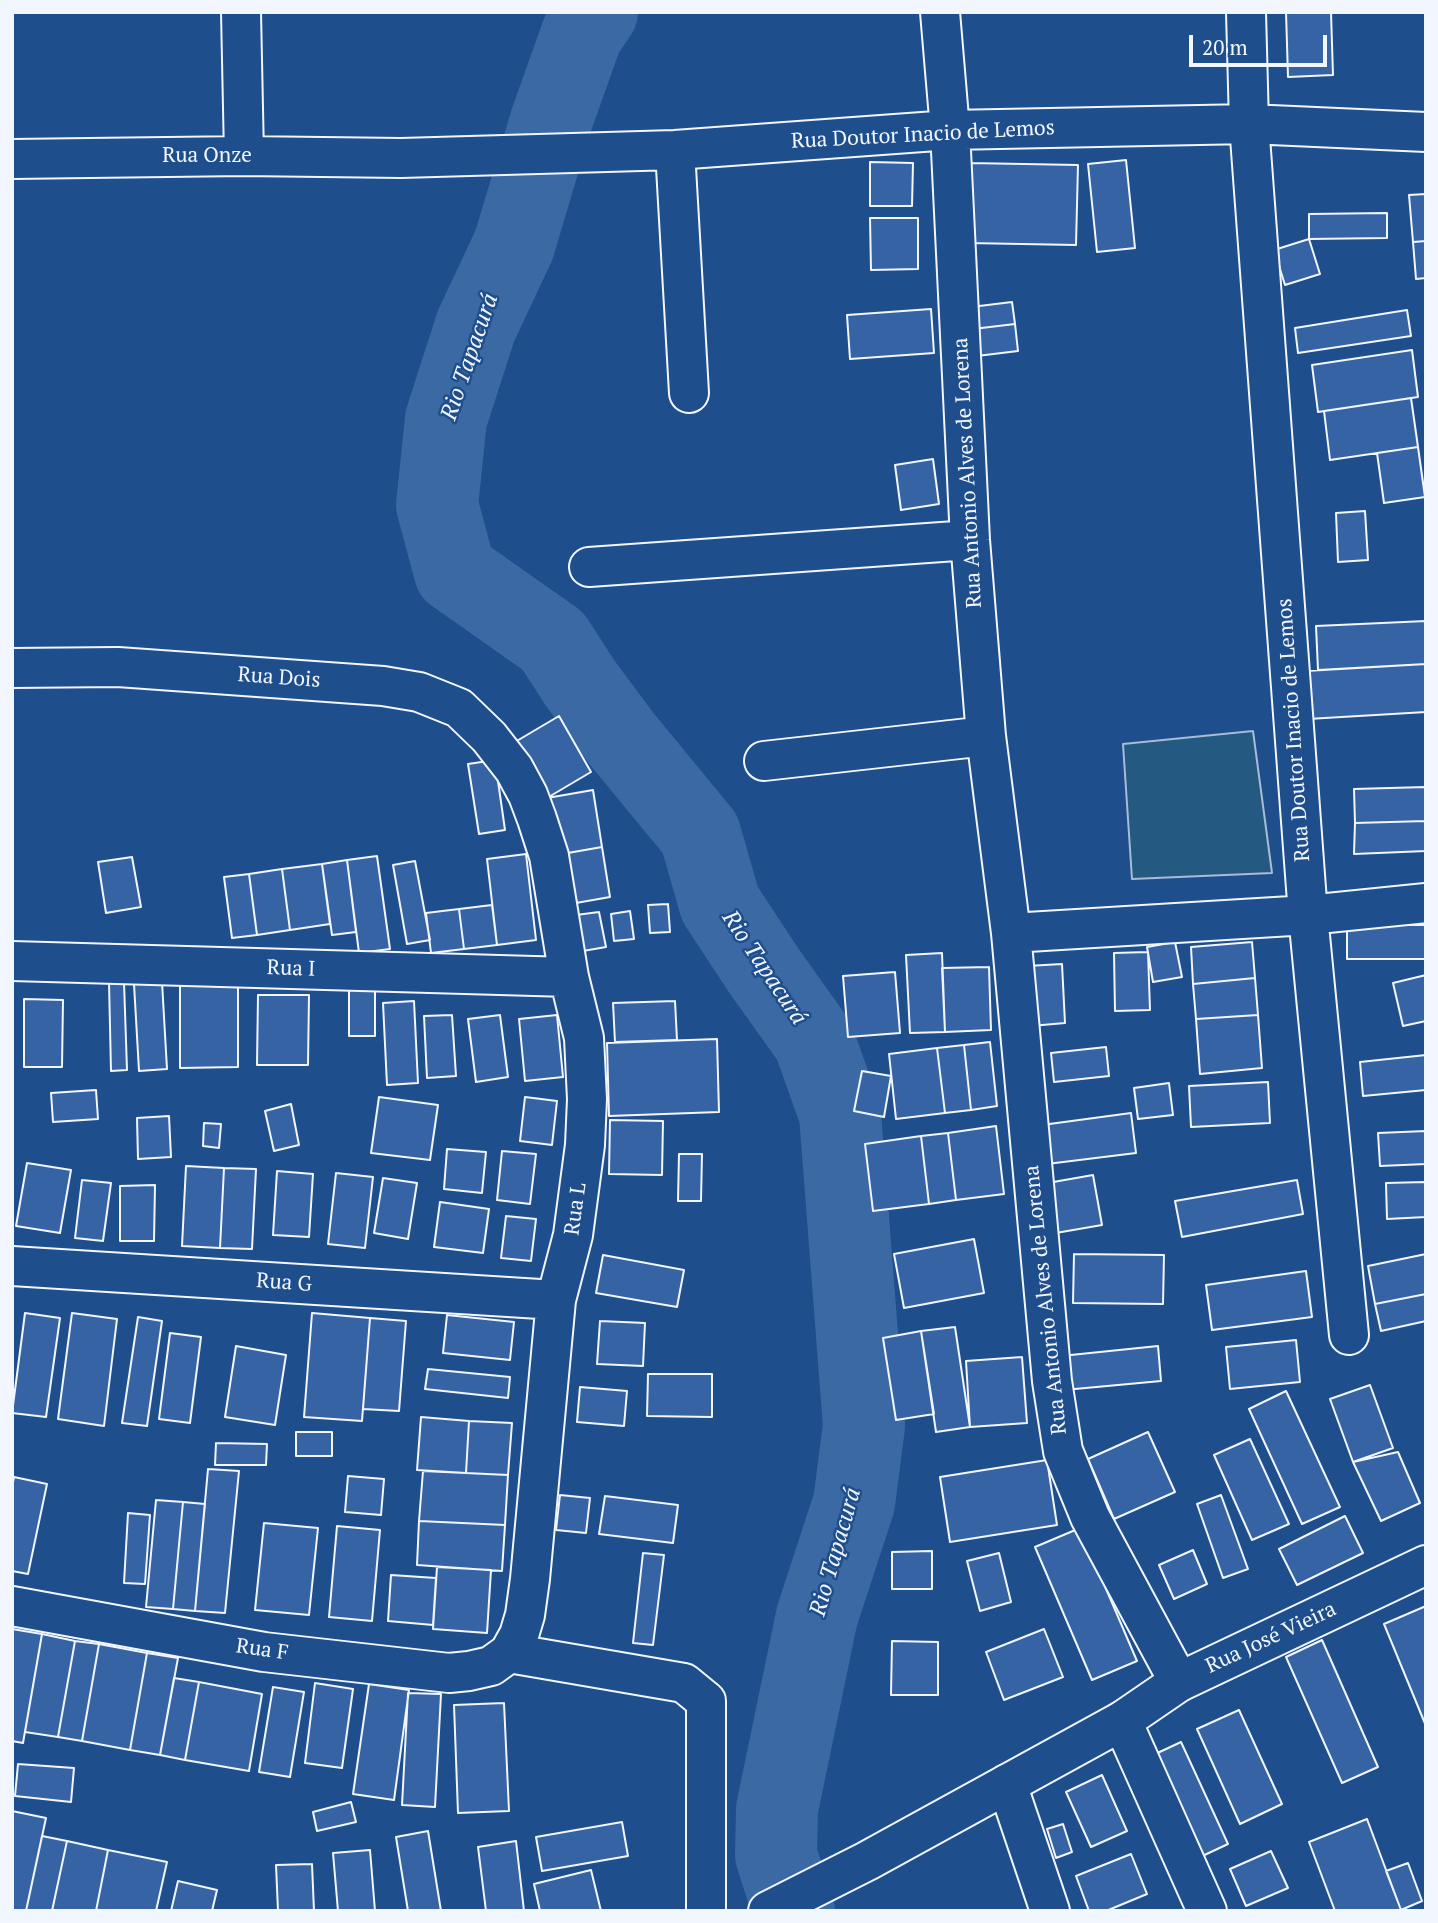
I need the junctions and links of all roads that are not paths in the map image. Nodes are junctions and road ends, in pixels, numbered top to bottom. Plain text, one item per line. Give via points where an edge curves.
1 (241, 12) edge
2 (940, 12) edge
3 (1246, 12) edge
4 (1249, 124) junction
5 (950, 130) junction
6 (1426, 132) edge
7 (675, 150) junction
8 (596, 152) joint
9 (244, 156) junction
10 (12, 159) edge
11 (689, 393) dead end
12 (970, 540) junction
13 (589, 567) dead end
14 (12, 668) edge
15 (986, 736) junction
16 (764, 761) dead end
17 (513, 769) joint
18 (1426, 903) edge
19 (1308, 915) junction
20 (1011, 933) junction
21 (12, 961) edge
22 (569, 976) junction
23 (12, 1266) edge
24 (556, 1300) junction
25 (1349, 1335) dead end
26 (1426, 1564) edge
27 (12, 1606) edge
28 (509, 1654) junction
29 (1179, 1682) junction
30 (1122, 1721) junction
31 (1007, 1784) junction
32 (706, 1911) edge
33 (768, 1911) edge
34 (1050, 1911) edge
35 (1208, 1911) edge

1 - 9 street
2 - 5 street, Rua Antonio Alves de Lorena
3 - 4 street, Rua Doutor Inacio de Lemos
4 - 5 street, Rua Doutor Inacio de Lemos
4 - 6 street, Rua Doutor Inacio de Lemos
4 - 19 street, Rua Doutor Inacio de Lemos
5 - 7 street, Rua Doutor Inacio de Lemos
5 - 12 street, Rua Antonio Alves de Lorena
7 - 8 street, Rua Doutor Inacio de Lemos
7 - 11 street
8 - 9 street, Rua Onze via 401,158
9 - 10 street, Rua Onze
12 - 13 street
12 - 15 street, Rua Antonio Alves de Lorena
14 - 17 street, Rua Dois via 118,667 419,692 459,708
15 - 16 street
15 - 20 street, Rua Antonio Alves de Lorena
17 - 22 street, Rua L via 528,796 549,856
18 - 19 street
19 - 20 street
19 - 25 street, Rua Doutor Inacio de Lemos
20 - 29 street, Rua Antonio Alves de Lorena via 1044,1309 1063,1451 1090,1517
21 - 22 street, Rua I
22 - 24 street, Rua L via 584,1038 587,1099 573,1235
23 - 24 street, Rua G
24 - 28 street, Rua L via 530,1579 525,1615
26 - 29 street, Rua José Vieira
27 - 28 street, Rua F via 264,1652 449,1673 491,1666
28 - 32 street via 684,1683 706,1701
29 - 30 street, Rua José Vieira
30 - 31 street, Rua José Vieira
30 - 35 street
31 - 33 street, Rua José Vieira
31 - 34 street

